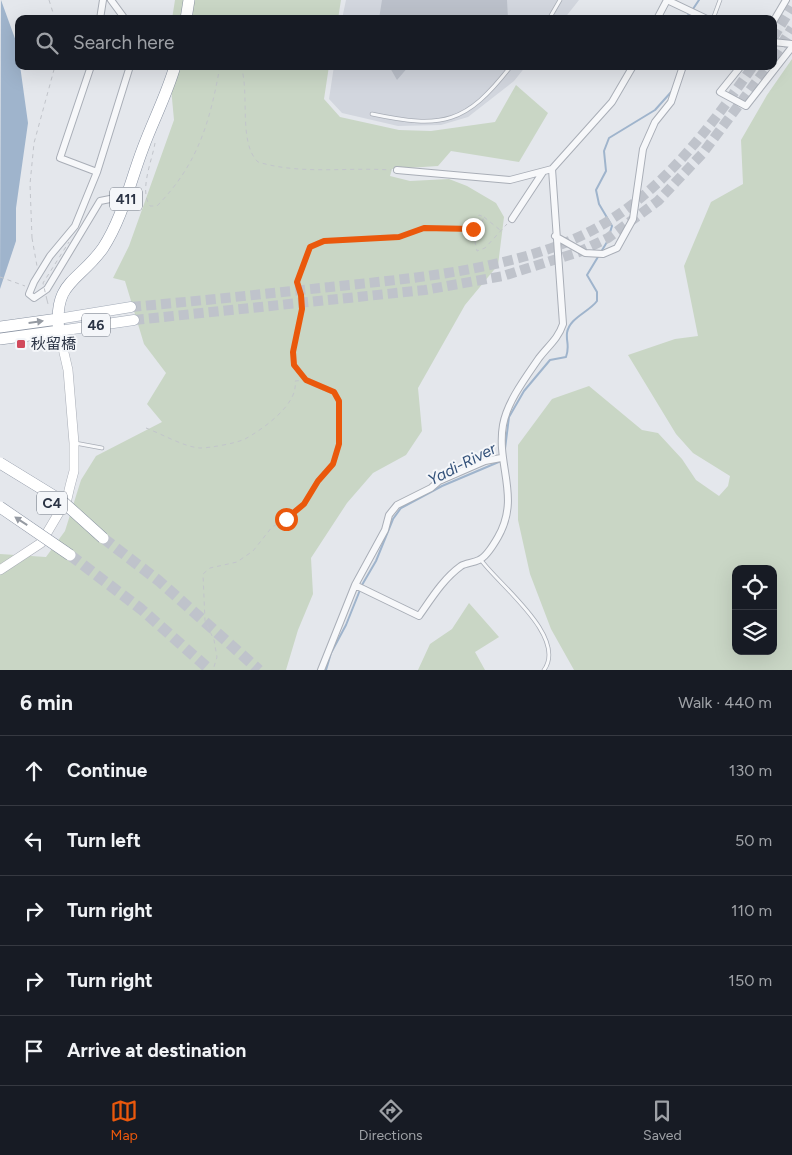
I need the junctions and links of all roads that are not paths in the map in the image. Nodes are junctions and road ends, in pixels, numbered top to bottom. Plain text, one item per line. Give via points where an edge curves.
1 (103, 0) edge
2 (112, 0) edge
3 (189, 0) edge
4 (560, 0) edge
5 (667, 0) edge
6 (720, 0) edge
7 (786, 0) edge
8 (101, 15) edge
9 (122, 15) edge
10 (187, 15) edge
11 (551, 15) edge
12 (659, 15) edge
13 (696, 15) edge
14 (714, 15) edge
15 (777, 15) edge
16 (777, 43) edge
17 (792, 46) edge
18 (777, 66) edge
19 (90, 70) edge
20 (129, 70) edge
21 (173, 70) edge
22 (509, 70) edge
23 (631, 70) edge
24 (682, 70) edge
25 (738, 70) edge
26 (774, 70) edge
27 (372, 114) dead end
28 (397, 170) road end
29 (552, 170) junction
30 (97, 172) junction
31 (543, 172) junction
32 (126, 202) junction
33 (512, 219) road end
34 (555, 236) junction
35 (131, 307) tunnel mouth
36 (134, 320) tunnel mouth
37 (58, 325) junction
38 (0, 327) edge
39 (4, 339) edge
40 (74, 443) junction
41 (102, 448) dead end
42 (501, 458) junction
43 (0, 463) edge
44 (0, 470) edge
45 (0, 507) edge
46 (70, 555) tunnel mouth
47 (481, 560) junction
48 (0, 570) edge
49 (355, 585) junction
50 (321, 670) edge
51 (544, 670) edge

1 - 8 street
2 - 9 street
3 - 10 highway
4 - 11 lane
5 - 12 street
5 - 13 street
6 - 14 lane
7 - 15 street
16 - 17 street
17 - 18 street
19 - 30 street via 60,158
20 - 30 street
21 - 32 highway, 411 via 142,150
22 - 27 lane via 490,93 456,116 420,122
23 - 29 street via 612,102
24 - 34 street via 671,102 655,122 643,149 633,219 617,248 599,254 582,252
25 - 26 street via 720,92 746,106
28 - 31 street via 510,180
29 - 31 street
29 - 34 street
30 - 32 street via 75,226 50,256 29,294 34,298 41,295 54,279 100,201 110,198
31 - 33 street
32 - 37 highway, 411 via 102,249 65,289 58,306
34 - 42 street via 563,324 507,412 502,430
35 - 37 main road, 46
36 - 37 main road, 46
38 -> 37 highway
37 - 39 highway
37 - 40 street via 68,370
40 - 41 lane
40 - 48 street via 67,499 52,526 41,543
42 - 47 street via 509,488 508,511 498,536
42 - 49 street via 485,461 439,481 396,505
43 - 44 highway, C4, bridge via 62,501 103,538
46 -> 45 highway, C4, bridge
47 - 49 street via 462,565 438,589 419,616
47 - 51 lane via 524,606 550,646
49 - 50 street

